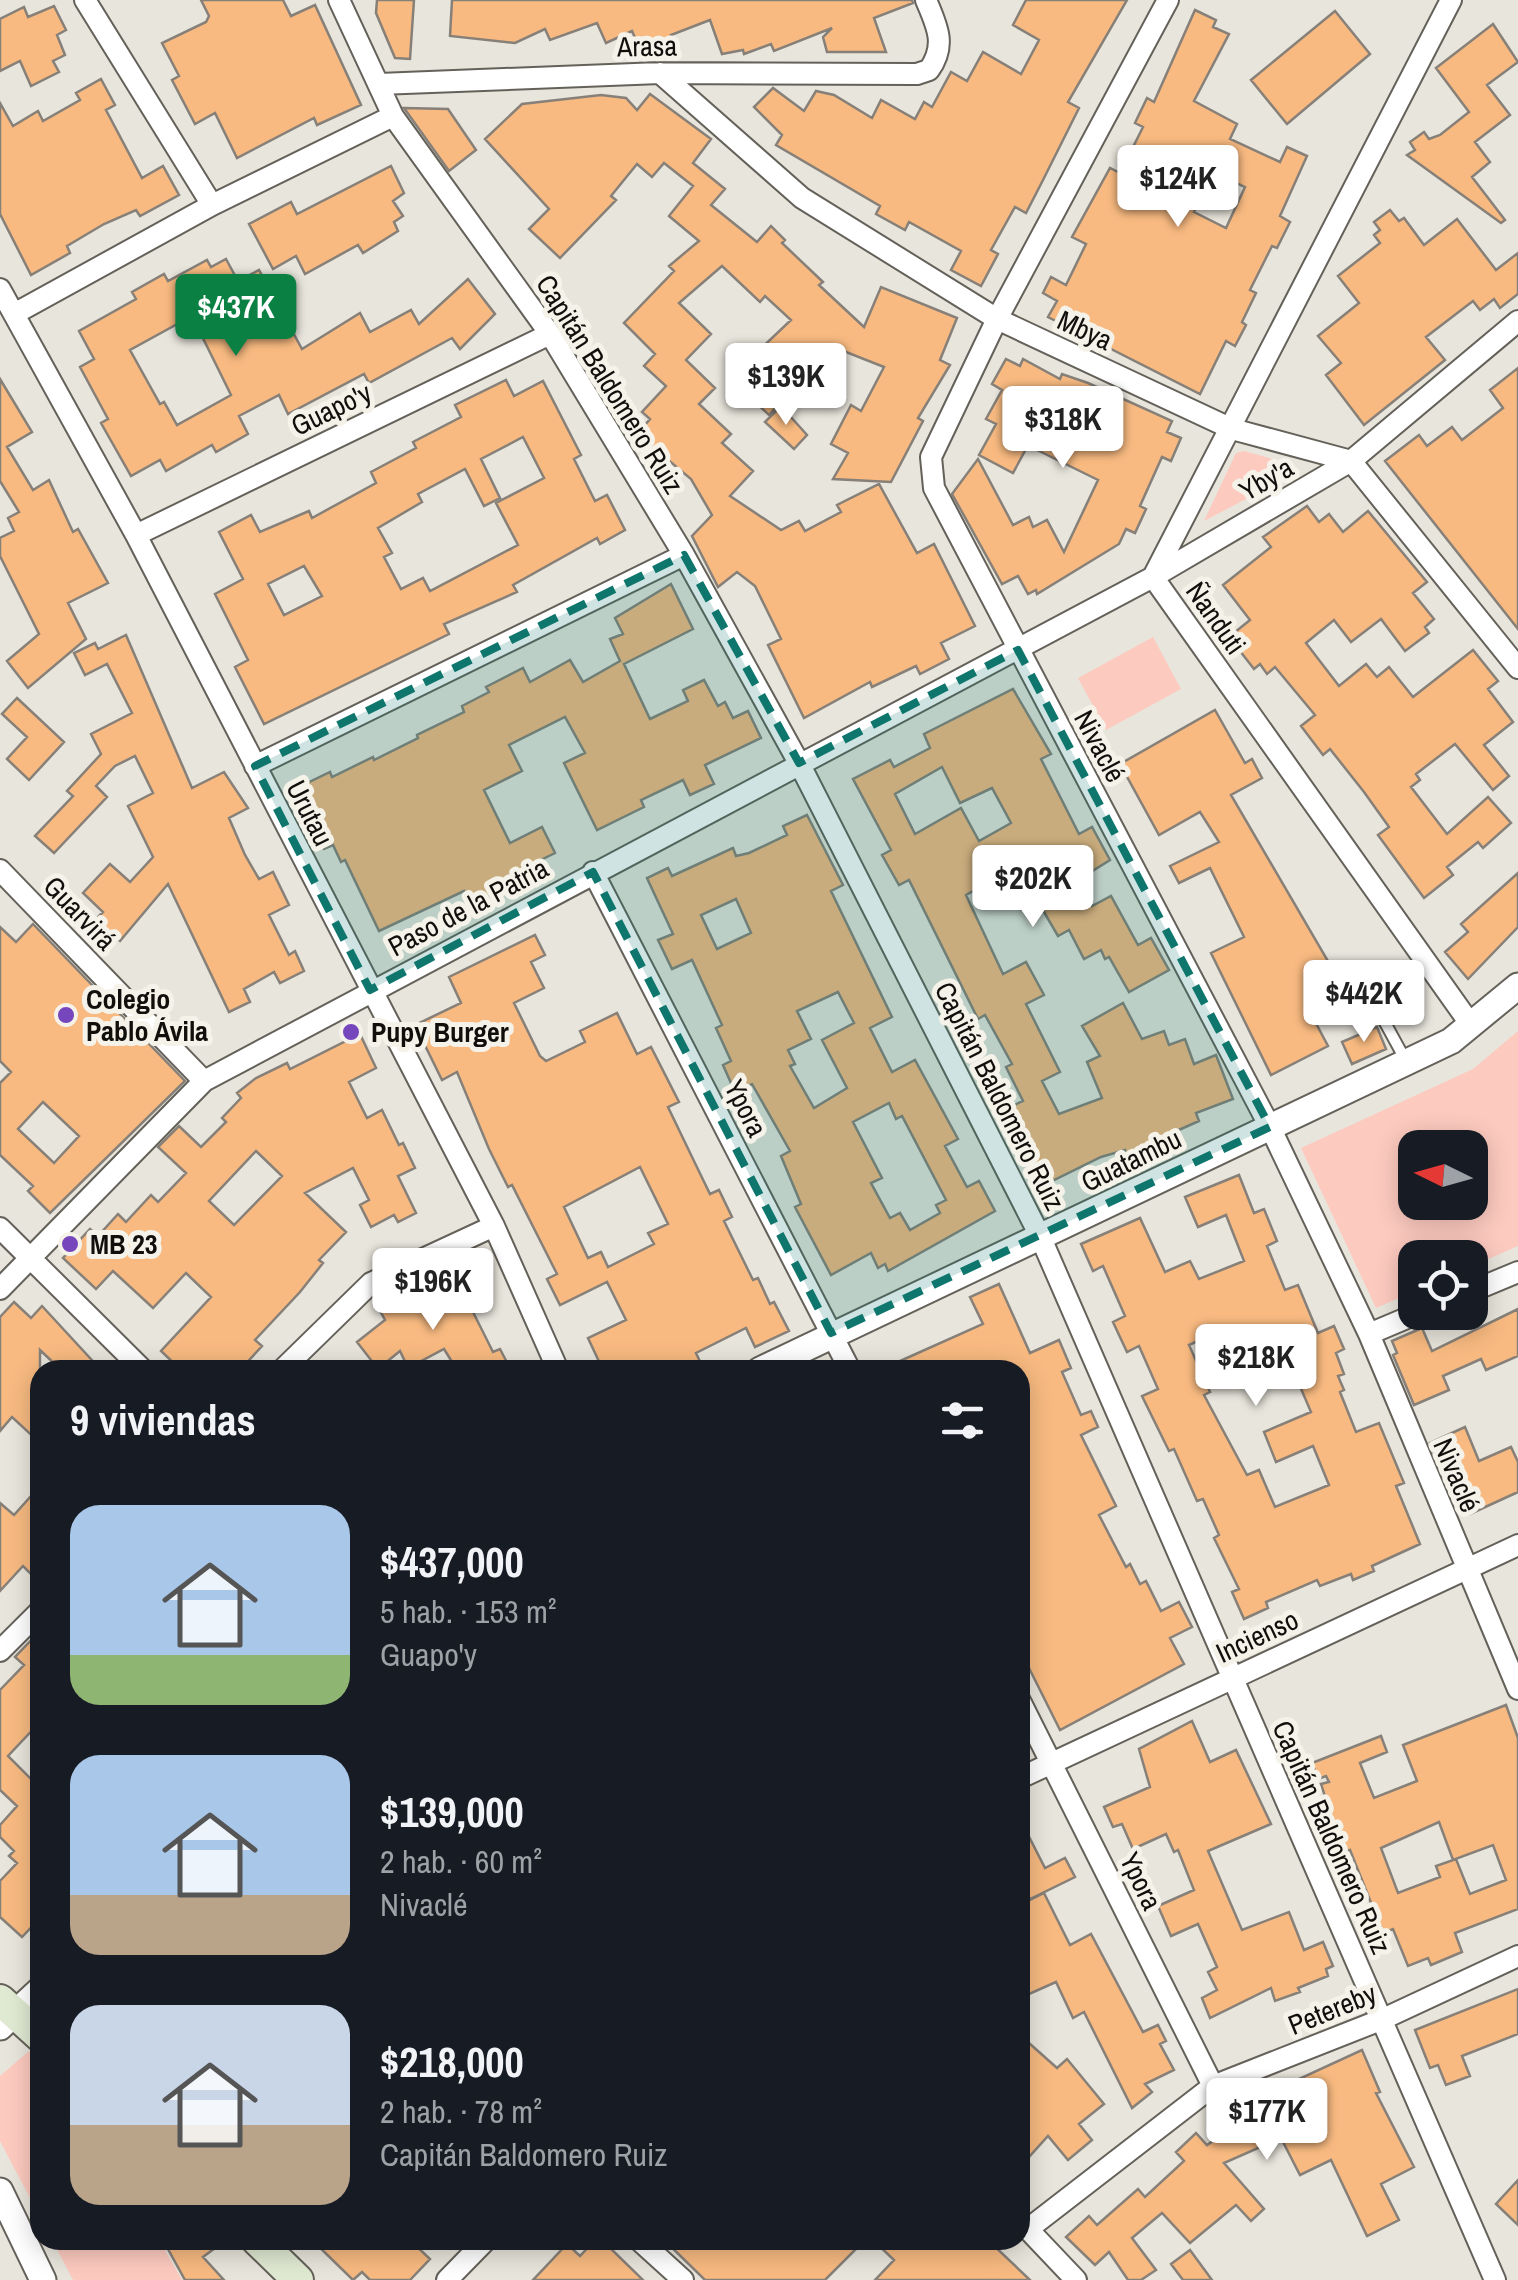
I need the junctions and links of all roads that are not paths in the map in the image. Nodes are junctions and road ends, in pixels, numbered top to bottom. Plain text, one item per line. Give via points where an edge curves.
1 (85, 0) edge
2 (339, 0) edge
3 (926, 0) edge
4 (1168, 0) edge
5 (1451, 0) edge
6 (660, 73) junction
7 (378, 84) junction
8 (393, 116) junction
9 (212, 205) junction
10 (0, 289) edge
11 (14, 314) junction
12 (997, 319) junction
13 (1518, 321) edge
14 (550, 334) junction
15 (1232, 429) junction
16 (1351, 461) junction
17 (136, 535) junction
18 (684, 555) junction
19 (1153, 576) junction
20 (1018, 650) junction
21 (1516, 663) edge
22 (799, 762) junction
23 (255, 766) junction
24 (0, 870) edge
25 (592, 872) junction
26 (1358, 973) dead end
27 (1518, 986) edge
28 (370, 990) junction
29 (1471, 1025) junction
30 (1406, 1062) junction
31 (204, 1081) junction
32 (1270, 1127) junction
33 (494, 1226) junction
34 (0, 1228) edge
35 (1040, 1236) junction
36 (31, 1259) junction
37 (1518, 1272) edge
38 (1488, 1284) edge
39 (0, 1290) edge
40 (1398, 1322) edge
41 (832, 1333) junction
42 (1369, 1334) junction
43 (132, 1360) edge
44 (292, 1360) edge
45 (554, 1360) edge
46 (779, 1360) edge
47 (845, 1360) edge
48 (1518, 1545) edge
49 (1466, 1568) junction
50 (30, 1621) edge
51 (0, 1651) edge
52 (1232, 1678) junction
53 (1518, 1689) edge
54 (1030, 1721) edge
55 (1051, 1762) junction
56 (1030, 1773) edge
57 (1518, 1956) edge
58 (30, 1997) edge
59 (5, 2014) edge
60 (1383, 2019) junction
61 (30, 2030) edge
62 (1213, 2086) junction
63 (0, 2191) edge
64 (1030, 2221) edge
65 (1030, 2231) edge
66 (267, 2250) edge
67 (476, 2250) edge
68 (650, 2250) edge
69 (44, 2280) edge
70 (298, 2280) edge
71 (447, 2280) edge
72 (682, 2280) edge
73 (1076, 2280) edge
74 (1495, 2280) edge

1 - 9 street
2 - 7 street, Capitán Baldomero Ruiz
3 - 6 street, Arasa via 940,48 929,70 917,74
4 - 12 street, Nivaclé
5 - 15 street, Ñanduti
6 - 7 street, Arasa
6 - 12 street, Mbya via 802,198
7 - 8 street, Capitán Baldomero Ruiz
8 - 9 street
8 - 14 street, Capitán Baldomero Ruiz
9 - 11 street
10 - 11 street, Urutau
11 - 17 street, Urutau
12 - 15 street, Mbya
12 - 20 street, Nivaclé via 932,457 934,488
13 - 16 street, Yby'a
14 - 17 street, Guapo'y
14 - 18 street, Capitán Baldomero Ruiz
15 - 16 street, Mbya
15 - 19 street, Ñanduti
16 - 19 street, Yby'a
16 - 21 street
17 - 23 street, Urutau
18 - 22 street, Capitán Baldomero Ruiz
18 - 23 street
19 - 20 street, Yby'a
19 - 29 street, Ñanduti
20 - 22 street, Paso de la Patria
20 - 32 street, Nivaclé
22 - 25 street, Paso de la Patria
22 - 35 street, Capitán Baldomero Ruiz
23 - 28 street, Urutau
24 - 31 street, Guarvirá
25 - 28 street, Paso de la Patria
25 - 41 street, Ypora
26 - 30 lane
27 - 29 street, Guatambu
28 - 31 street, Paso de la Patria
28 - 33 street, Urutau
29 - 30 street, Guatambu
30 - 32 street, Guatambu
31 - 36 street, Paso de la Patria
32 - 35 street, Guatambu
32 - 42 street, Nivaclé
33 - 44 street via 371,1283
33 - 45 street, Urutau
34 - 36 street
35 - 41 street, Guatambu
35 - 52 street, Capitán Baldomero Ruiz
36 - 39 street, Paso de la Patria
36 - 43 street
37 - 38 street
40 - 42 street
41 - 46 street, Guatambu
41 - 47 street, Ypora
42 - 49 street, Nivaclé
48 - 49 street, Incienso
49 - 52 street, Incienso
49 - 53 street, Nivaclé
50 - 51 street
52 - 55 street, Incienso
52 - 60 street, Capitán Baldomero Ruiz
54 - 55 street, Ypora
55 - 56 street, Incienso
55 - 62 street, Ypora
57 - 60 street, Petereby
58 - 59 street
59 - 61 main road
60 - 62 street, Petereby
60 - 74 street, Capitán Baldomero Ruiz
62 - 64 street, Petereby
63 - 69 street
65 - 73 street
66 - 70 main road
67 - 71 street
68 - 72 street

